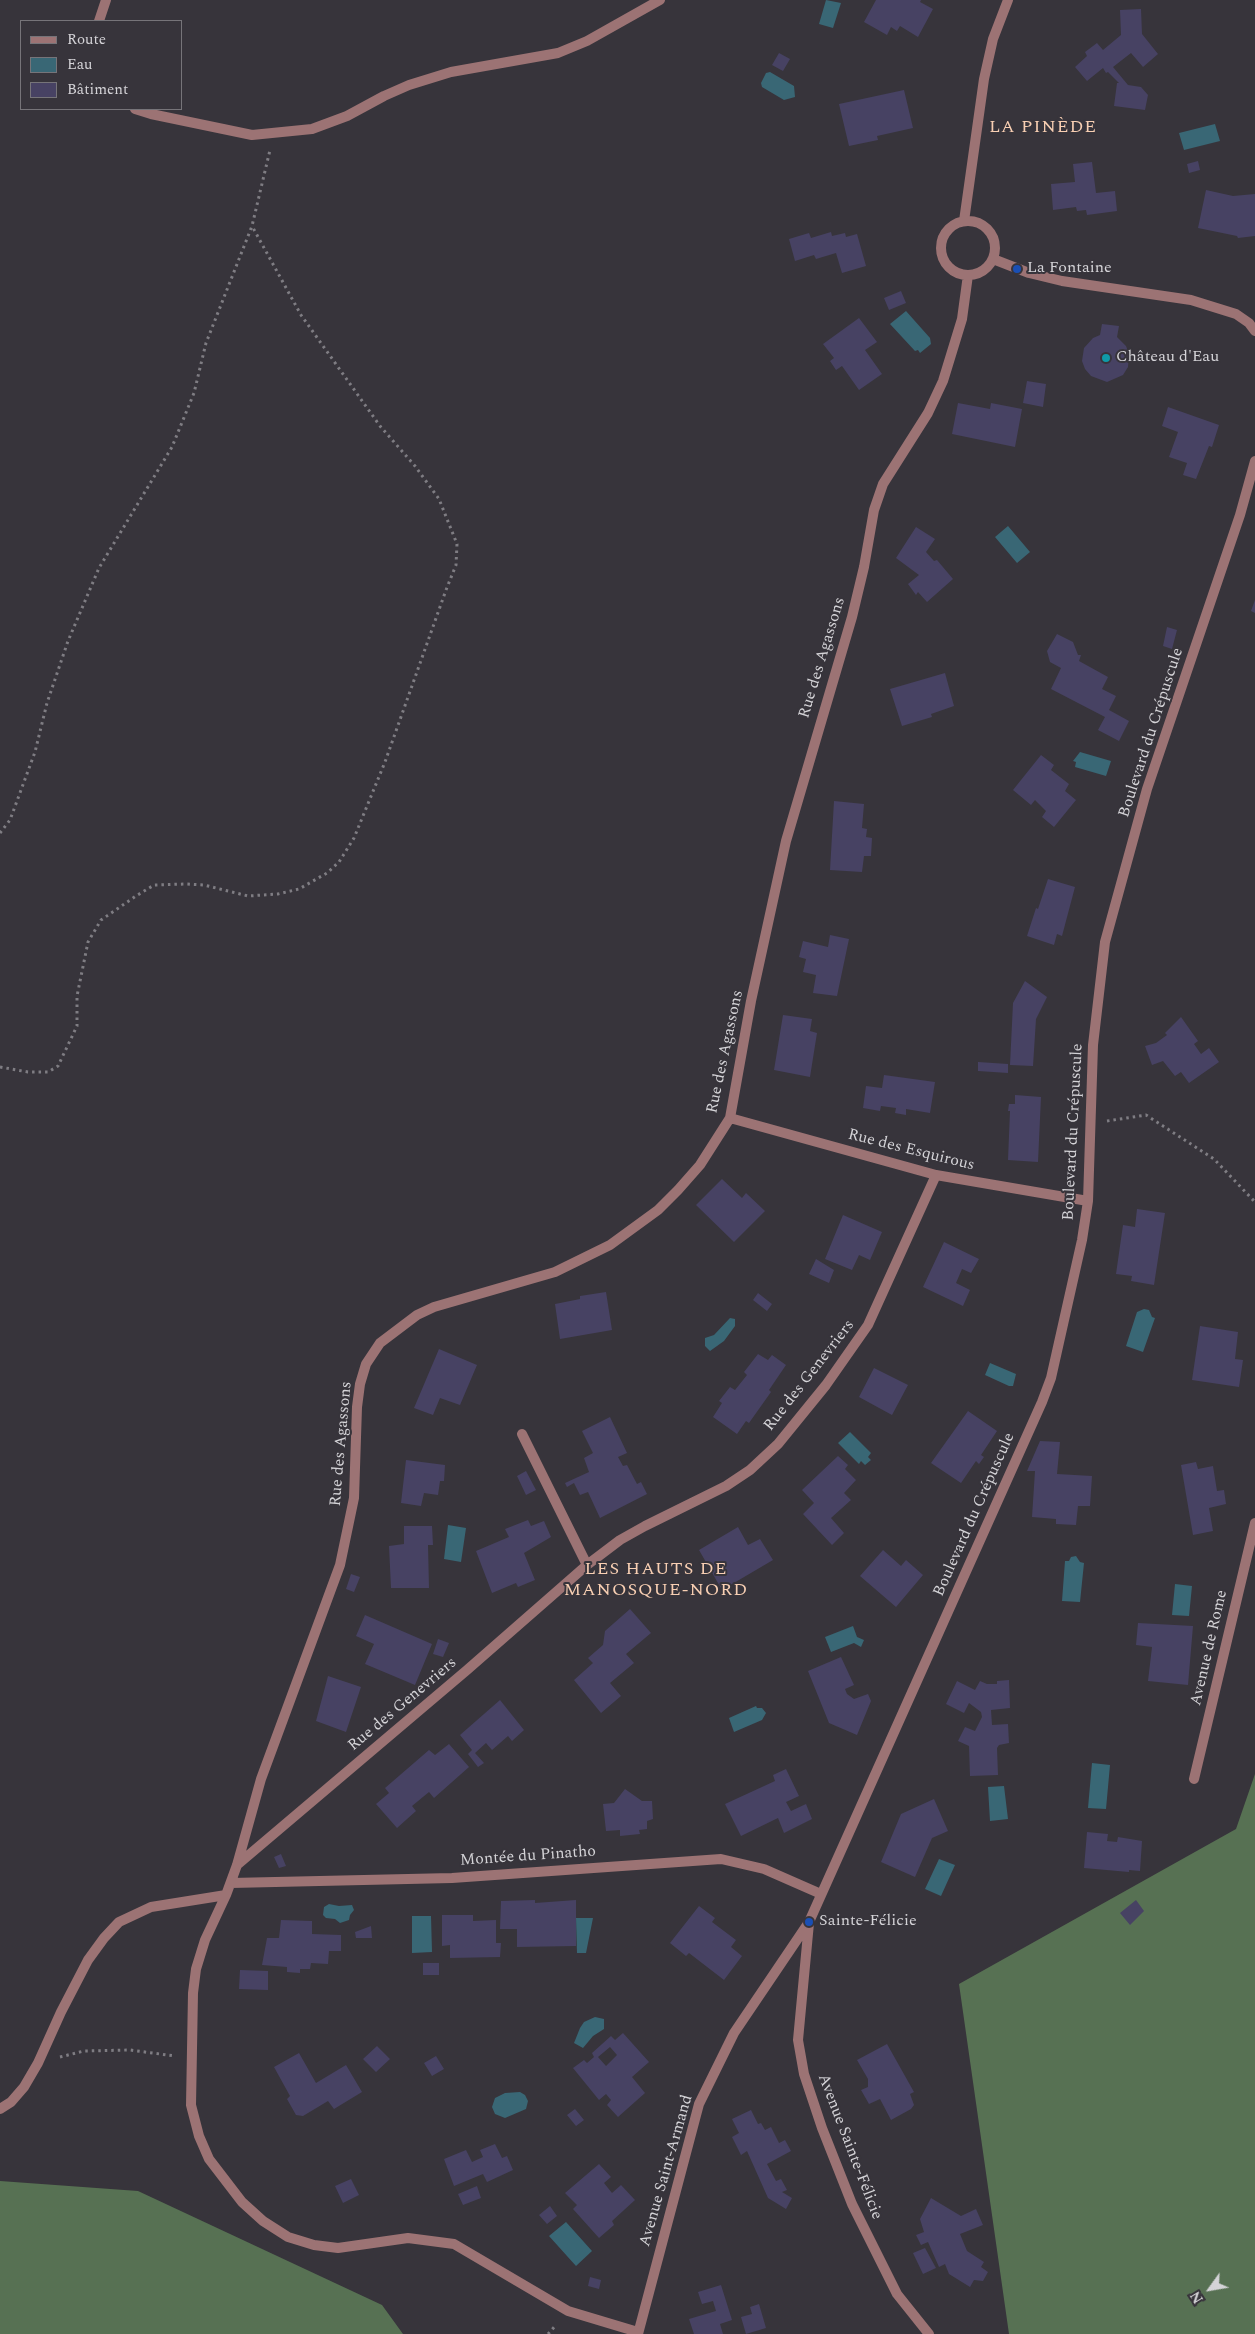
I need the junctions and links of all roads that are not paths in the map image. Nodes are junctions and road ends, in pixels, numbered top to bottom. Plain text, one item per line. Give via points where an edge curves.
1 (106, 0) edge
2 (660, 0) edge
3 (1008, 0) edge
4 (99, 20) edge
5 (138, 110) edge
6 (964, 221) junction
7 (993, 258) junction
8 (968, 275) junction
9 (1255, 331) edge
10 (1255, 461) edge
11 (730, 1118) junction
12 (936, 1175) junction
13 (1088, 1201) junction
14 (522, 1434) dead end
15 (1255, 1523) edge
16 (586, 1565) junction
17 (1194, 1780) dead end
18 (237, 1865) junction
19 (231, 1883) junction
20 (821, 1894) junction
21 (226, 1895) junction
22 (809, 1922) junction
23 (0, 2109) edge
24 (638, 2333) edge
25 (929, 2334) edge

1 - 4 street
2 - 5 street via 587,41 558,52 451,72 400,89 331,124 312,129 252,135
3 - 6 street via 992,39 984,79
6 - 7 street via 986,227 995,247
6 - 8 street via 948,229 943,236 941,254 951,269
7 - 8 street via 987,267
7 - 9 street via 1029,273 1062,281 1199,302 1236,314
8 - 11 street, Rue des Agassons via 962,319 944,381 928,413 883,484 874,510 852,617 786,841 751,1001
10 - 13 street, Boulevard du Crépuscule via 1240,515 1147,789 1105,942 1093,1044
11 - 12 street, Rue des Esquirous
11 - 18 street, Rue des Agassons via 700,1165 678,1190 652,1215 610,1245 555,1272 417,1315 380,1343 370,1357 360,1384 354,1498 340,1565 261,1779
12 - 13 street, Rue des Esquirous
12 - 16 street, Rue des Genevriers via 868,1325 826,1385 778,1444 750,1470 726,1486 620,1540
13 - 20 street, Boulevard du Crépuscule via 1060,1339 1042,1402
14 - 16 street
15 - 17 street, Avenue de Rome
16 - 18 street, Rue des Genevriers via 460,1677
18 - 19 street, Rue des Agassons
19 - 20 street, Montée du Pinatho via 452,1878 721,1859 764,1869
19 - 21 street, Rue des Agassons
20 - 22 street, Boulevard du Crépuscule
21 - 23 street via 151,1907 119,1922 88,1960 38,2063 17,2094
21 - 24 street, Rue des Agassons via 196,1968 192,1993 191,2105 199,2136 210,2159 242,2202 288,2237 314,2245 338,2248 408,2238 454,2244 568,2311
22 - 24 street, Avenue Saint-Armand via 734,2033 699,2104
22 - 25 street, Avenue Sainte-Félicie via 798,2040 804,2074 856,2212 897,2294

